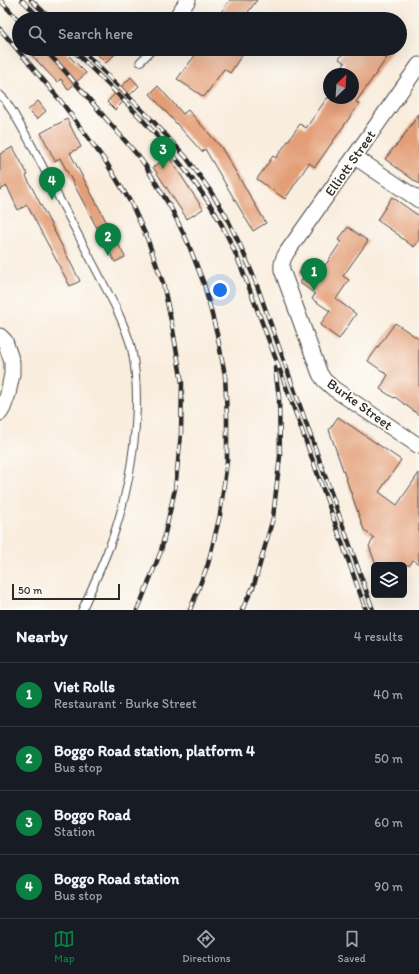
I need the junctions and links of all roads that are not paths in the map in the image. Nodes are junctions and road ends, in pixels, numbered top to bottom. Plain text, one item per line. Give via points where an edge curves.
1 (188, 0) edge
2 (180, 12) edge
3 (146, 56) edge
4 (140, 62) dead end
5 (419, 65) edge
6 (0, 95) edge
7 (355, 157) junction
8 (419, 200) edge
9 (282, 262) joint
10 (0, 336) edge
11 (0, 413) edge
12 (419, 446) edge
13 (82, 610) edge

1 - 2 street
3 - 4 lane
5 - 7 street, Elliott Street
6 - 13 lane via 31,144 115,306 132,350 137,406 130,472 115,531
7 - 8 street
7 - 9 street, Elliott Street
9 - 12 street, Burke Street via 282,270 324,380
10 - 11 street via 5,341 12,362 8,394

